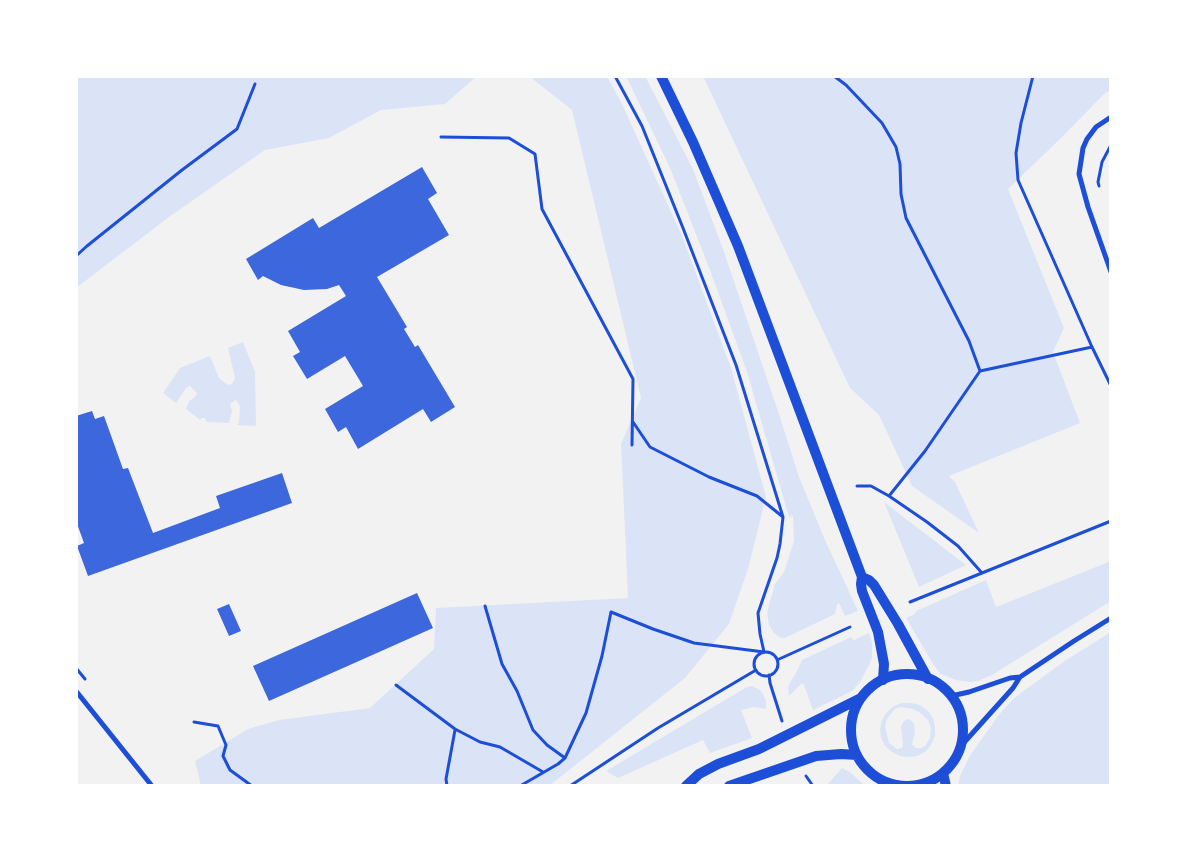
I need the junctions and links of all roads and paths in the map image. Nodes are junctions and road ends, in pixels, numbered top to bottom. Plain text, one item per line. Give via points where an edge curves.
1 (615, 76) edge
2 (661, 76) edge
3 (834, 76) edge
4 (1033, 76) edge
5 (255, 84) dead end
6 (1111, 117) edge
7 (440, 137) dead end
8 (1111, 145) edge
9 (1100, 190) dead end
10 (76, 256) edge
11 (1111, 272) edge
12 (1092, 347) junction
13 (980, 371) junction
14 (1111, 386) edge
15 (632, 421) junction
16 (632, 445) dead end
17 (858, 486) dead end
18 (889, 496) junction
19 (783, 518) junction
20 (1111, 521) edge
21 (982, 573) junction
22 (862, 577) junction
23 (910, 602) dead end
24 (485, 606) dead end
25 (1111, 618) edge
26 (850, 627) dead end
27 (764, 652) junction
28 (776, 660) junction
29 (756, 670) junction
30 (768, 675) junction
31 (1020, 677) junction
32 (928, 679) junction
33 (883, 680) junction
34 (396, 685) dead end
35 (76, 691) edge
36 (951, 696) junction
37 (861, 698) junction
38 (194, 722) dead end
39 (782, 724) dead end
40 (455, 729) junction
41 (960, 747) junction
42 (857, 755) junction
43 (565, 758) junction
44 (544, 772) junction
45 (943, 773) junction
46 (886, 784) edge
47 (152, 786) edge
48 (252, 786) edge
49 (447, 786) edge
50 (520, 786) edge
51 (570, 786) edge
52 (686, 786) edge
53 (729, 786) edge
54 (899, 786) edge
55 (946, 786) edge

1 - 19 path via 642,126 736,365
2 - 22 main road via 738,246
3 - 13 path via 882,122 896,146 900,194 906,218 969,341
4 - 12 path via 1016,153 1018,180
5 - 10 path via 237,129
6 - 11 street via 1096,127 1087,139 1079,174
7 - 15 path via 509,138 535,154 542,209 633,379
8 - 9 path via 1102,162 1098,182
12 - 13 path
12 - 14 path
13 - 18 path via 925,451
15 - 16 path
15 - 19 path via 650,448 757,496
17 - 18 path via 871,486
18 - 21 path via 958,546
19 - 27 path via 777,558 758,613
20 - 21 path
21 - 23 path
22 - 32 main road via 874,585
22 - 33 main road via 862,591 878,632 884,664
24 - 43 path via 502,664 532,730
25 - 31 street
26 - 28 path
27 - 28 path via 772,654
27 - 29 path via 755,659
27 - 43 path via 694,643 612,612 586,713
28 - 30 path via 775,671
29 - 30 path via 761,675
29 - 51 path via 658,728
30 - 39 path
31 - 36 street
31 - 41 street
32 - 33 main road via 905,675
32 - 36 main road
33 - 37 main road
34 - 40 path
35 - 47 street
36 - 41 main road via 962,720
37 - 42 main road via 855,709 851,732
37 - 52 main road via 759,749 718,764
38 - 48 path via 218,726 226,745 223,756 230,770
40 - 44 path
40 - 49 path
41 - 45 main road via 954,761
42 - 46 main road via 864,766
42 - 53 main road via 816,756
43 - 44 path
44 - 50 path
45 - 54 main road via 915,786
45 - 55 main road
46 - 54 main road

